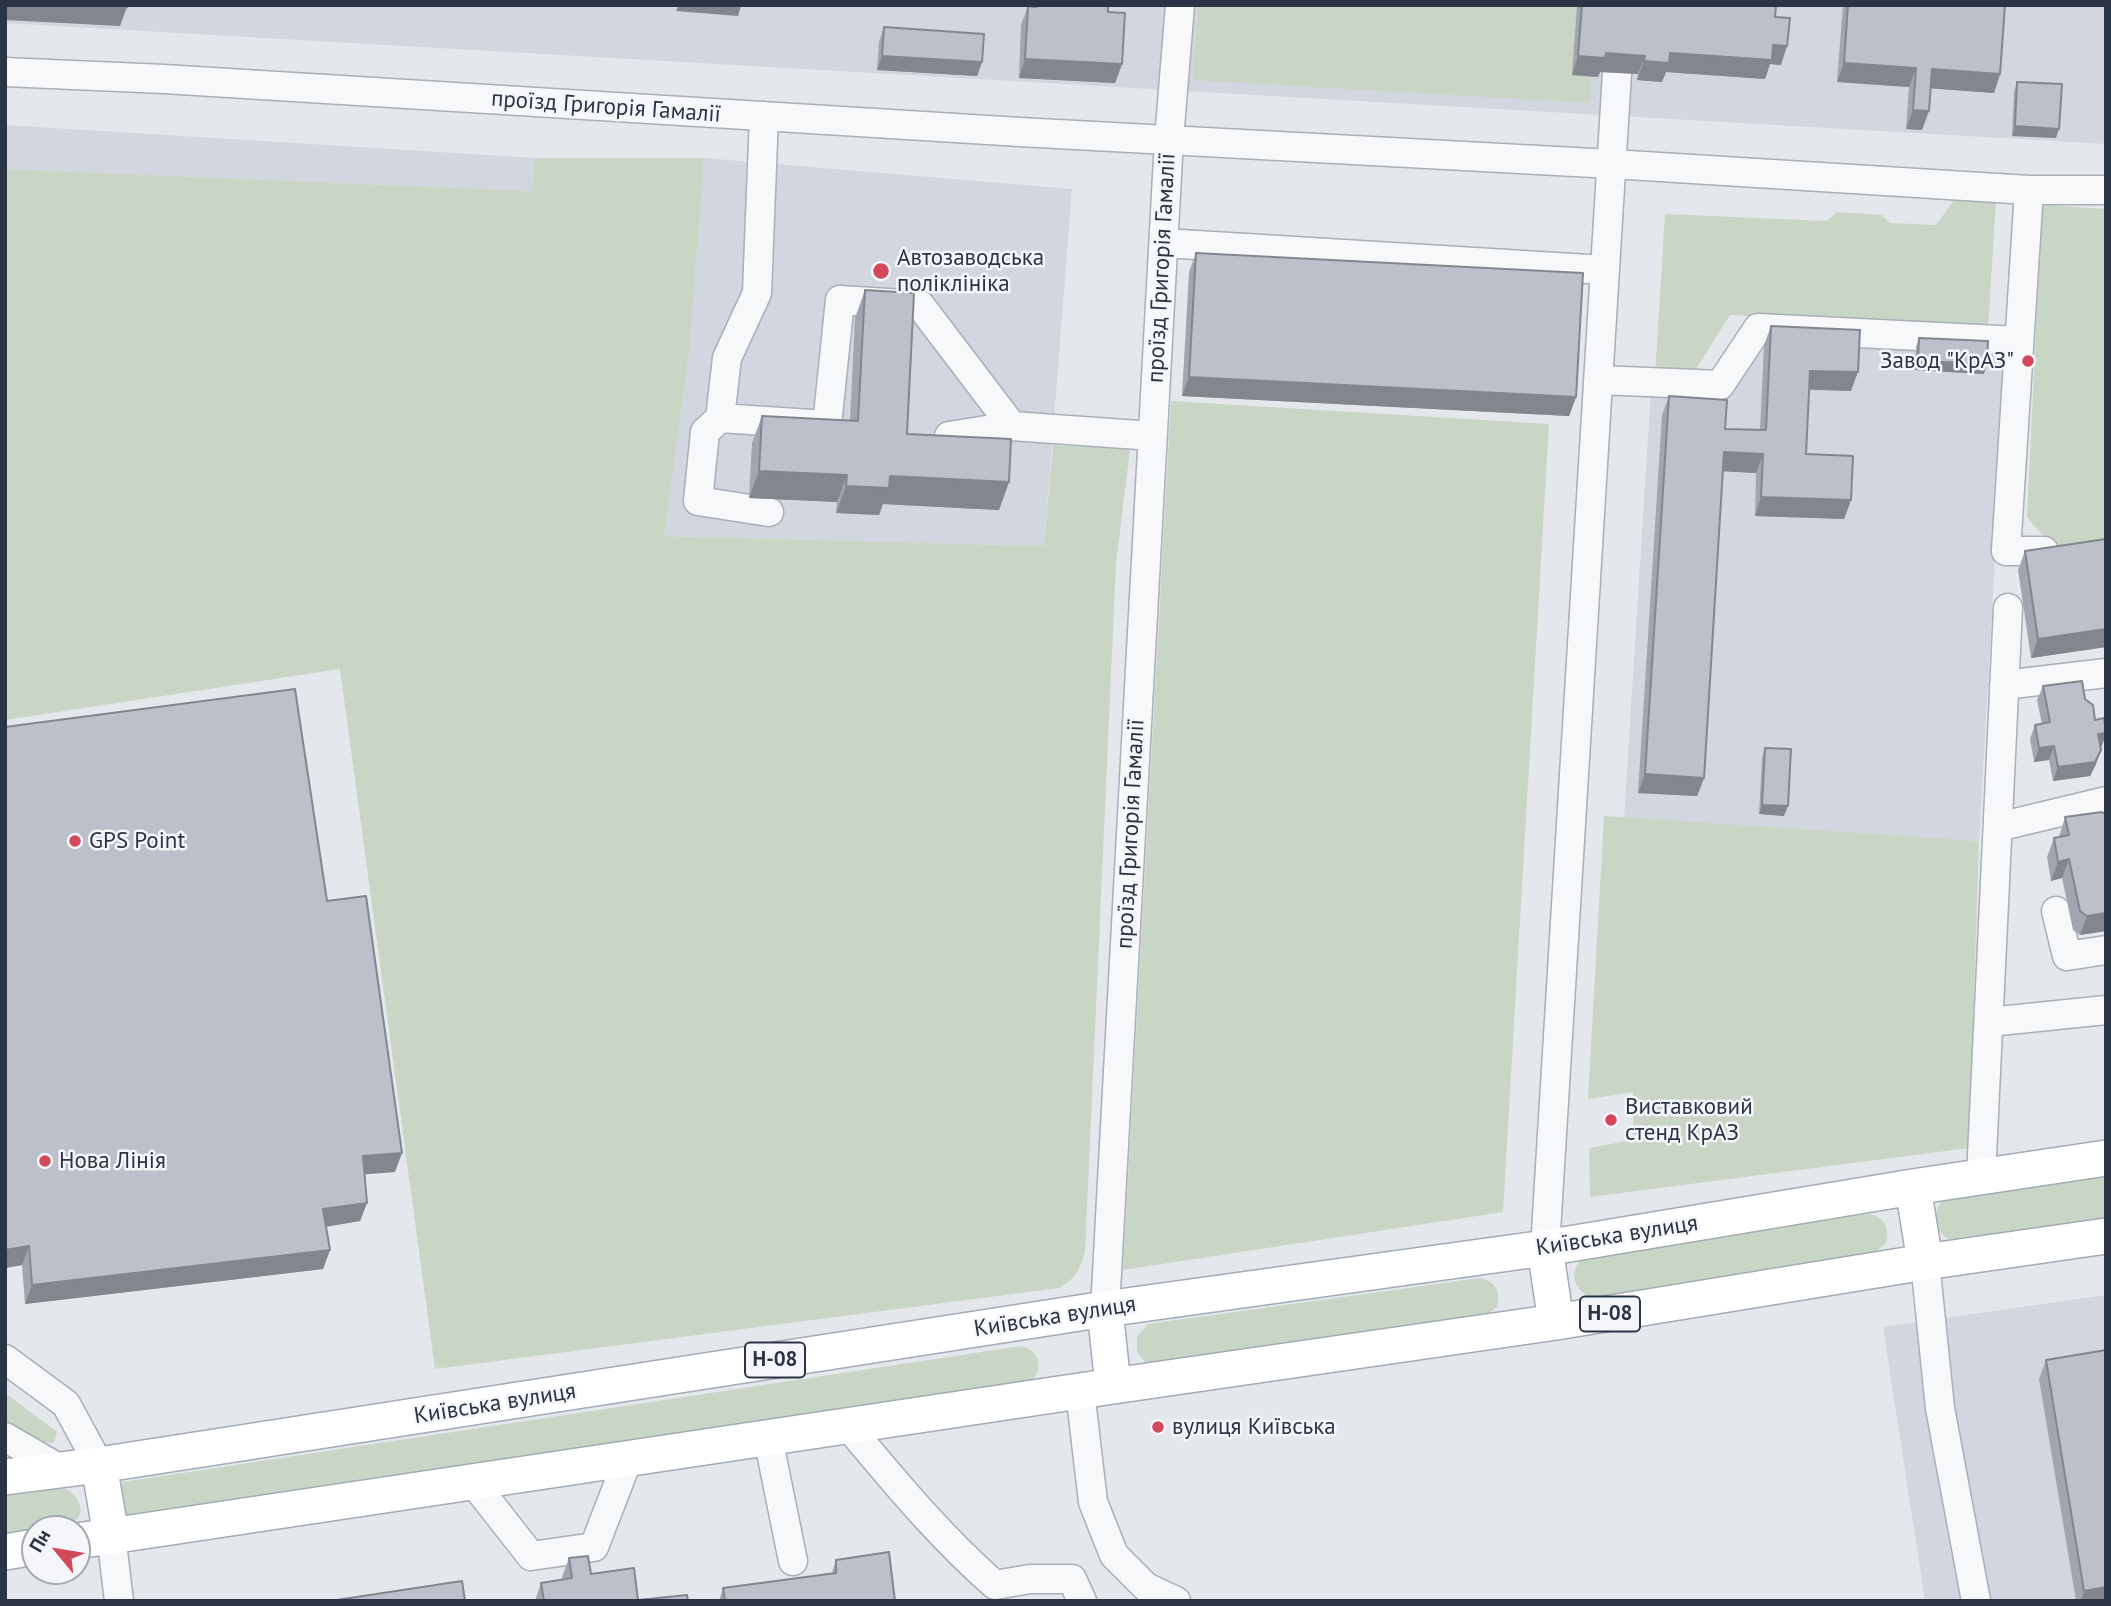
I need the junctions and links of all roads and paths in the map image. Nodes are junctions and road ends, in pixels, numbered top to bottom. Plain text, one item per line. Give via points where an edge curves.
1 (1180, 5) edge
2 (5, 72) edge
3 (1617, 73) edge
4 (764, 116) junction
5 (1169, 139) junction
6 (1612, 164) junction
7 (2029, 190) junction
8 (2106, 190) edge
9 (1164, 243) junction
10 (1605, 271) junction
11 (2019, 341) junction
12 (1599, 380) junction
13 (720, 418) junction
14 (1012, 426) junction
15 (948, 436) edge
16 (1153, 436) junction
17 (769, 512) dead end
18 (2044, 551) edge
19 (2007, 608) dead end
20 (2106, 673) edge
21 (2004, 685) junction
22 (2106, 800) edge
23 (1998, 827) junction
24 (2056, 911) dead end
25 (2106, 950) edge
26 (2106, 1010) edge
27 (1989, 1022) junction
28 (2106, 1158) edge
29 (1981, 1177) junction
30 (1913, 1187) junction
31 (2106, 1236) edge
32 (1545, 1248) junction
33 (1925, 1262) junction
34 (1105, 1309) junction
35 (1556, 1322) junction
36 (5, 1359) edge
37 (1097, 1388) junction
38 (848, 1426) junction
39 (5, 1437) edge
40 (768, 1438) junction
41 (628, 1460) junction
42 (99, 1465) junction
43 (60, 1469) junction
44 (5, 1477) edge
45 (473, 1482) junction
46 (111, 1535) junction
47 (91, 1539) edge
48 (793, 1561) dead end
49 (996, 1593) edge
50 (119, 1601) edge
51 (1082, 1601) edge
52 (1176, 1601) edge
53 (1976, 1601) edge

1 - 5 street
2 - 4 street, проїзд Григорія Гамалії
3 - 6 street
4 - 5 street, проїзд Григорія Гамалії
4 - 13 street via 757,293 727,358
5 - 6 street
5 - 9 street, проїзд Григорія Гамалії
6 - 7 street
6 - 10 street
7 - 8 street
7 - 11 street
9 - 10 street
9 - 16 street, проїзд Григорія Гамалії
10 - 12 street
11 - 12 street via 1758,328 1720,385
11 - 18 street via 2007,551
12 - 32 street
13 - 14 street via 827,425 840,300 920,305
13 - 17 street via 705,432 698,501
14 - 15 street
14 - 16 street
16 - 34 street, проїзд Григорія Гамалії
19 - 21 street
20 - 21 street
21 - 23 street
22 - 23 street
23 - 27 street
24 - 25 street via 2067,956
26 - 27 street
27 - 29 street
28 - 29 main road, Київська вулиця / Н-08
29 - 30 main road, Київська вулиця / Н-08
30 - 32 main road, Київська вулиця / Н-08
30 - 33 main road
31 - 33 main road, Н-08
32 - 34 main road, Київська вулиця / Н-08
32 - 35 main road
33 - 35 main road, Н-08
33 - 53 street via 1940,1408
34 - 37 main road
34 - 42 main road, Київська вулиця / Н-08
35 - 37 main road, Н-08
36 - 42 street via 66,1404
37 - 38 main road, Н-08
37 - 52 street via 1093,1502 1114,1555 1146,1587
38 - 40 main road, Н-08
38 - 49 street
39 - 43 street
40 - 41 main road, Н-08
40 - 48 street
41 - 45 main road, Н-08
41 - 45 street via 594,1547 531,1556
42 - 43 main road, Київська вулиця / Н-08
42 - 46 main road
43 - 44 main road, Київська вулиця / Н-08
45 - 46 main road, Н-08
46 - 47 main road, Н-08
46 - 50 street
49 - 51 street via 1030,1579 1072,1579

